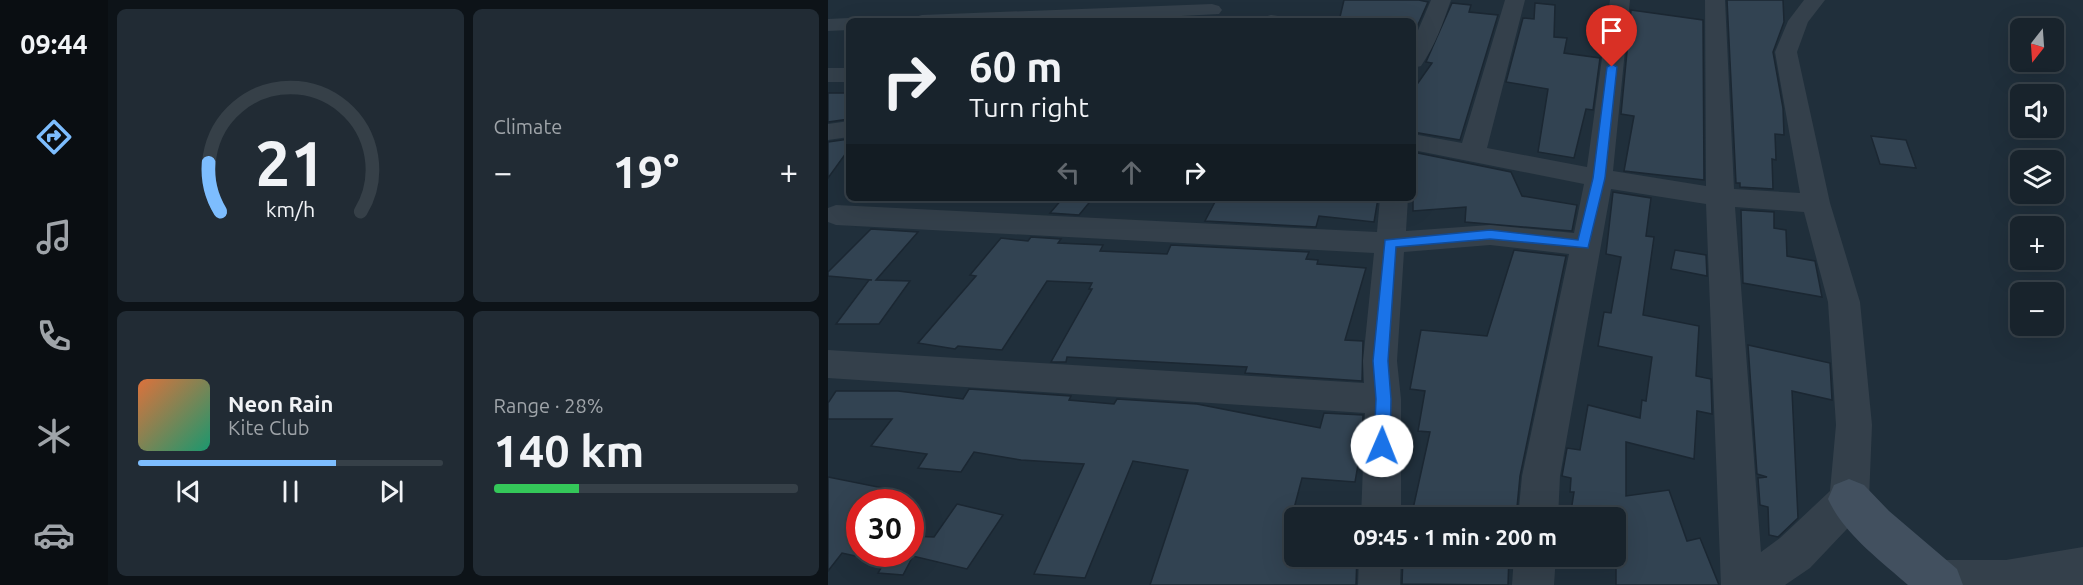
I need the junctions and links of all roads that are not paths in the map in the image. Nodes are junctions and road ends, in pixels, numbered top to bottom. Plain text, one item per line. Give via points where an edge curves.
1 (1180, 0) edge
2 (1231, 0) edge
3 (1441, 0) edge
4 (1515, 0) edge
5 (1620, 0) edge
6 (1715, 0) edge
7 (1815, 0) edge
8 (1205, 16) edge
9 (1092, 18) edge
10 (846, 24) edge
11 (828, 25) edge
12 (1420, 35) edge
13 (1416, 50) edge
14 (828, 75) edge
15 (846, 75) edge
16 (846, 129) edge
17 (828, 132) edge
18 (1416, 143) edge
19 (1472, 155) junction
20 (1599, 178) junction
21 (1720, 197) junction
22 (859, 201) edge
23 (1394, 201) edge
24 (1816, 203) junction
25 (832, 217) edge
26 (1390, 243) junction
27 (1584, 245) junction
28 (828, 364) edge
29 (1383, 399) junction
30 (1849, 499) junction
31 (1381, 507) edge
32 (1539, 507) edge
33 (1380, 567) edge
34 (1534, 567) edge
35 (2083, 568) edge
36 (1940, 583) edge
37 (1379, 585) edge
38 (1533, 585) edge
39 (1742, 585) edge
40 (1749, 585) edge

1 - 8 street
2 - 8 street
3 - 12 street
4 - 19 street
5 - 20 street
6 - 21 street
7 - 24 street via 1798,21 1786,52
8 - 9 street
10 - 11 street
12 - 13 street
14 - 15 street
16 - 17 street
18 - 19 street
19 - 20 street
20 - 21 street
20 - 27 street
21 - 24 street
21 - 39 street
22 - 25 street
23 - 26 street
24 - 30 street via 1844,302 1854,425
25 - 26 street
26 - 27 street via 1490,235
26 - 29 street via 1380,361
27 - 32 street via 1541,476
28 - 29 street
29 - 31 street
30 - 36 main road
30 - 40 street via 1795,553
33 - 37 street
34 - 38 street
35 - 36 street via 2006,581

